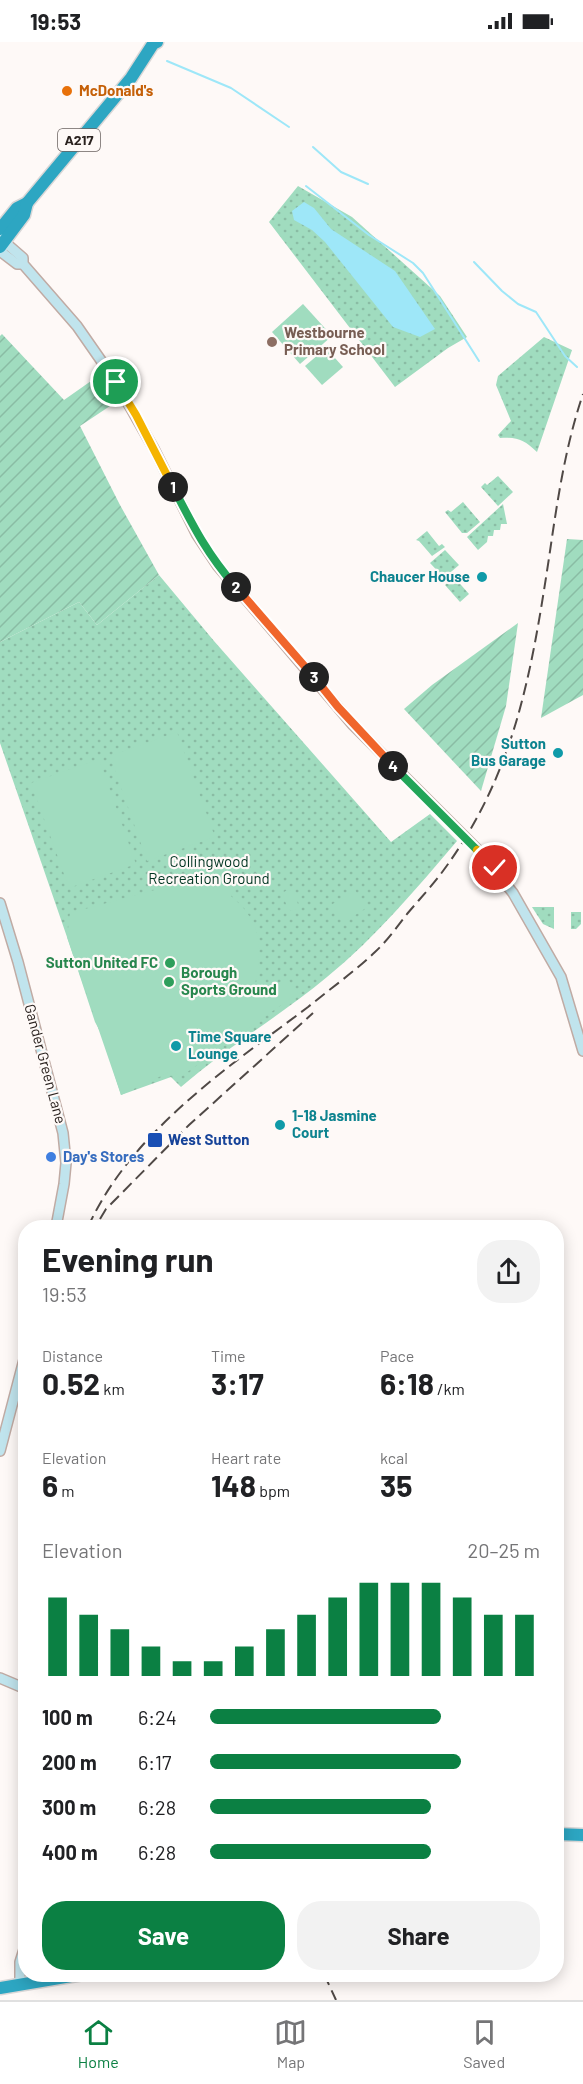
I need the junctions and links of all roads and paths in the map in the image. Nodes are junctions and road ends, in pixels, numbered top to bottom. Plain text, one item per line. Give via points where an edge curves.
1 (154, 43) edge
2 (27, 203) junction
3 (0, 229) edge
4 (1, 244) edge
5 (0, 903) edge
6 (583, 1052) edge
7 (57, 1220) edge
8 (18, 1383) edge
9 (0, 1452) edge
10 (0, 1678) edge
11 (18, 1686) edge
12 (564, 1834) edge
13 (583, 1835) edge
14 (33, 1982) edge
15 (20, 1984) joint
16 (0, 1988) edge

1 - 2 highway, A217 via 131,78
2 - 3 highway, A217 via 17,208
2 - 4 highway, A217 via 24,215
4 - 6 street via 23,258 23,264 77,326 116,382 197,535 217,565 345,716 489,862 513,893 561,977
5 - 7 street, Gander Green Lane via 63,1133 65,1174
8 - 9 street
10 - 11 street
12 - 13 highway
14 - 15 highway
15 - 16 highway

